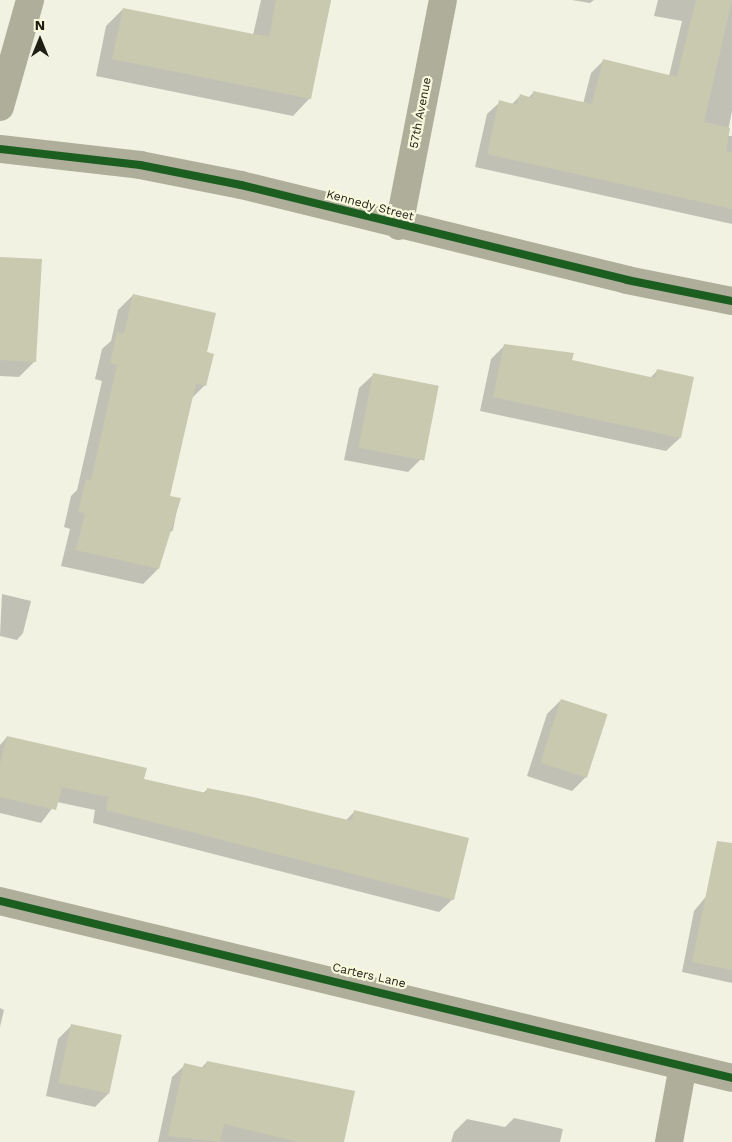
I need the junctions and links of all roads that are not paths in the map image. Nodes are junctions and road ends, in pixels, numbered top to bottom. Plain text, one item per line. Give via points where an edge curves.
1 (30, 0) edge
2 (443, 0) edge
3 (0, 107) edge
4 (0, 149) edge
5 (399, 226) junction
6 (732, 301) edge
7 (0, 901) edge
8 (683, 1066) junction
9 (732, 1078) edge
10 (669, 1142) edge

1 - 3 street
2 - 5 street, 57th Avenue
4 - 5 street, Kennedy Street via 140,164 264,190
5 - 6 street, Kennedy Street
7 - 8 street, Carters Lane
8 - 9 street, Carters Lane
8 - 10 street

